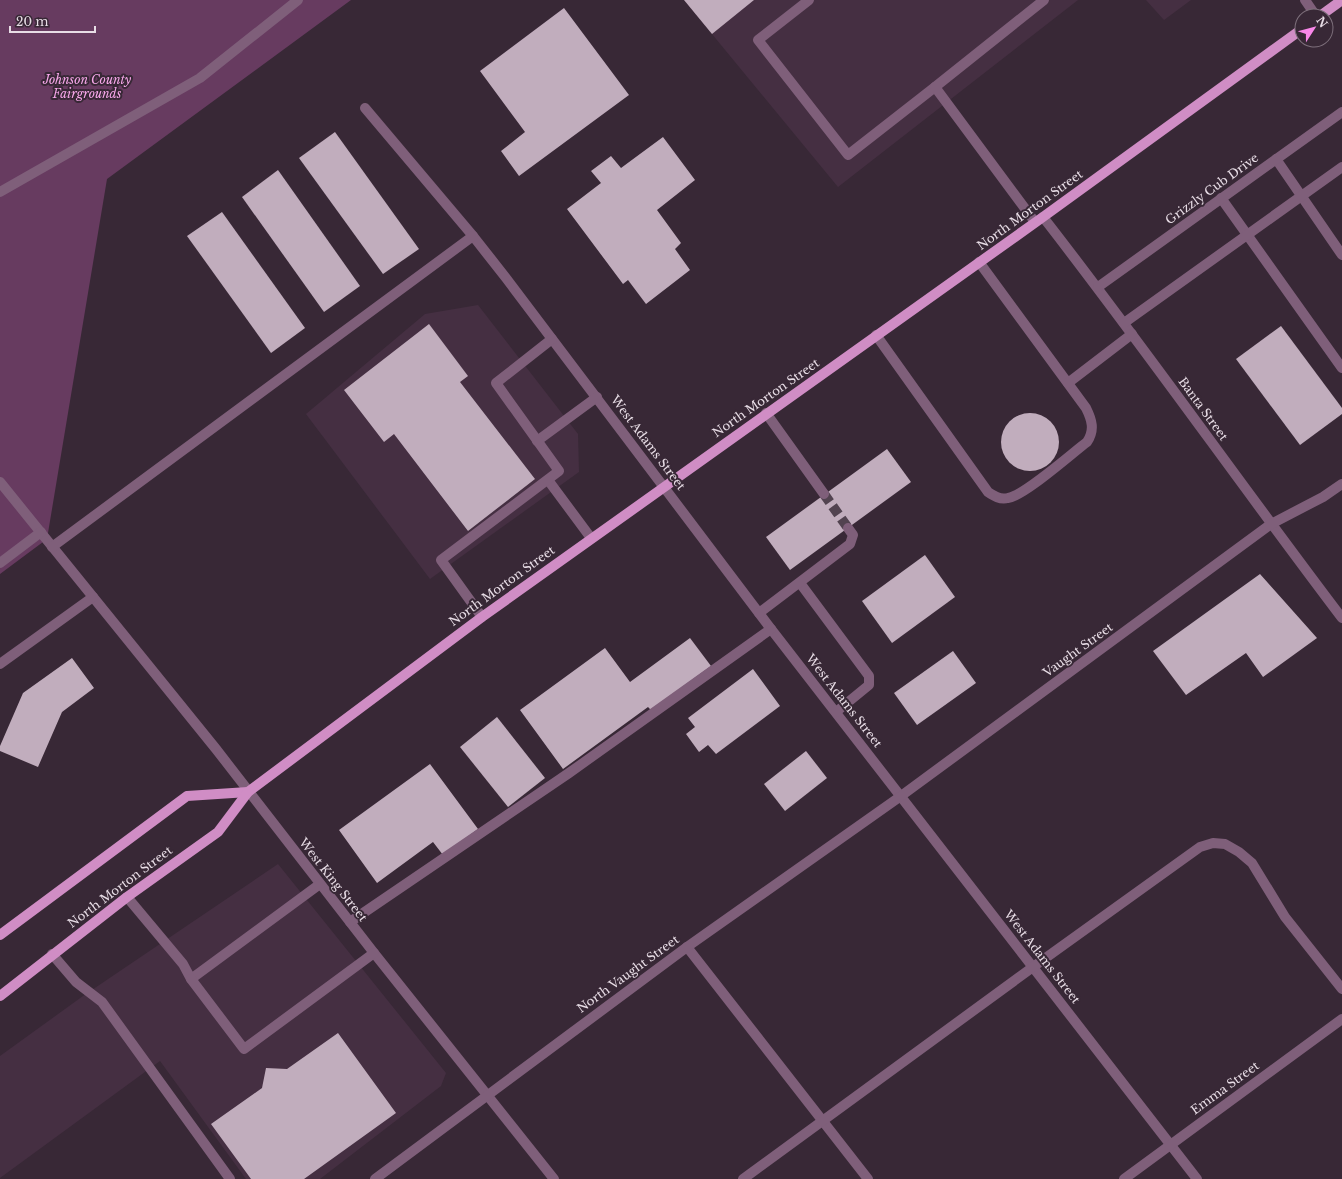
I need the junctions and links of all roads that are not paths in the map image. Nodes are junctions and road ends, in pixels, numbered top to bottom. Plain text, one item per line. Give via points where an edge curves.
1 (298, 0) edge
2 (809, 0) edge
3 (1044, 0) edge
4 (1294, 35) edge
5 (935, 87) junction
6 (365, 108) dead end
7 (1342, 112) edge
8 (1276, 159) junction
9 (1342, 167) edge
10 (0, 192) edge
11 (1301, 197) junction
12 (1221, 198) junction
13 (1039, 219) junction
14 (1246, 235) junction
15 (473, 236) junction
16 (1342, 255) edge
17 (979, 262) junction
18 (1098, 287) junction
19 (1124, 323) junction
20 (1132, 334) junction
21 (876, 335) junction
22 (552, 339) junction
23 (1342, 368) edge
24 (1068, 383) junction
25 (597, 397) junction
26 (766, 413) junction
27 (537, 441) junction
28 (548, 480) junction
29 (0, 482) edge
30 (1342, 484) edge
31 (664, 486) junction
32 (824, 494) tunnel mouth
33 (1271, 524) junction
34 (848, 528) tunnel mouth
35 (41, 532) junction
36 (591, 538) junction
37 (52, 547) junction
38 (0, 564) edge
39 (800, 583) junction
40 (92, 598) junction
41 (759, 613) junction
42 (482, 617) junction
43 (1342, 618) edge
44 (771, 629) junction
45 (0, 664) edge
46 (836, 712) junction
47 (248, 792) junction
48 (901, 796) junction
49 (320, 884) junction
50 (128, 897) junction
51 (350, 922) junction
52 (0, 936) edge
53 (688, 947) junction
54 (374, 953) junction
55 (52, 954) junction
56 (1032, 967) junction
57 (191, 979) junction
58 (1342, 989) edge
59 (0, 996) edge
60 (1342, 1018) edge
61 (486, 1095) junction
62 (824, 1121) junction
63 (1171, 1144) junction
64 (230, 1179) edge
65 (375, 1179) edge
66 (554, 1179) edge
67 (743, 1179) edge
68 (868, 1179) edge
69 (1124, 1179) edge
70 (1197, 1179) edge

1 - 10 street via 200,78
2 - 5 street via 758,40 848,155
3 - 5 street
4 - 13 main road, North Morton Street
5 - 13 street, Banta Street
6 - 15 street, West Adams Street
7 - 8 street, Grizzly Cub Drive
8 - 11 street
8 - 12 street, Grizzly Cub Drive
9 - 11 street
11 - 14 street
11 - 16 street
12 - 14 street
12 - 18 street, Grizzly Cub Drive
13 - 17 main road, North Morton Street
13 - 18 street, Banta Street
14 - 19 street
14 - 23 street
15 - 22 street, West Adams Street
15 - 37 street
17 - 21 main road, North Morton Street
17 - 24 street
18 - 19 street, Banta Street
19 - 20 street, Banta Street
20 - 24 street
20 - 33 street, Banta Street
21 - 24 street via 988,492 998,498 1008,498 1022,492 1087,442 1092,434 1092,421 1086,408
21 - 26 main road, North Morton Street
22 - 25 street, West Adams Street
22 - 27 street via 496,383
25 - 27 street
25 - 31 street, West Adams Street
26 - 31 main road, North Morton Street
26 - 32 street
27 - 28 street via 559,471
28 - 36 street
28 - 42 street via 441,560
29 - 35 street, West King Street
30 - 33 street, Vaught Street via 1323,497
31 - 36 main road, North Morton Street
31 - 41 street, West Adams Street
33 - 43 street, Banta Street
33 - 48 street, Vaught Street
34 - 39 street via 853,535 850,544
35 - 37 street, West King Street
35 - 38 street
36 - 42 main road, North Morton Street
37 - 40 street, West King Street
39 - 41 street
39 - 46 street via 869,676 869,685
40 - 45 street
40 - 47 street, West King Street via 216,749
41 - 44 street, West Adams Street
42 - 47 main road, North Morton Street
44 - 46 street, West Adams Street
44 - 51 street via 570,773
46 - 48 street, West Adams Street
47 - 49 street, West King Street
47 - 50 main road, North Morton Street via 218,832
47 - 52 main road via 187,796
48 - 53 street, North Vaught Street
48 - 56 street, West Adams Street
49 - 51 street, West King Street
49 - 57 street
50 - 55 main road, North Morton Street
50 - 57 street via 183,964
51 - 54 street, West King Street
53 - 61 street, North Vaught Street
53 - 62 street
54 - 57 street via 244,1049
54 - 61 street, West King Street
55 - 59 main road, North Morton Street
55 - 64 street via 76,982 102,1002
56 - 58 street via 1200,847 1213,843 1225,844 1252,863 1285,917
56 - 62 street
56 - 63 street, West Adams Street
60 - 63 street, Emma Street
61 - 65 street, North Vaught Street
61 - 66 street, West King Street
62 - 67 street
62 - 68 street
63 - 69 street, Emma Street
63 - 70 street, West Adams Street

